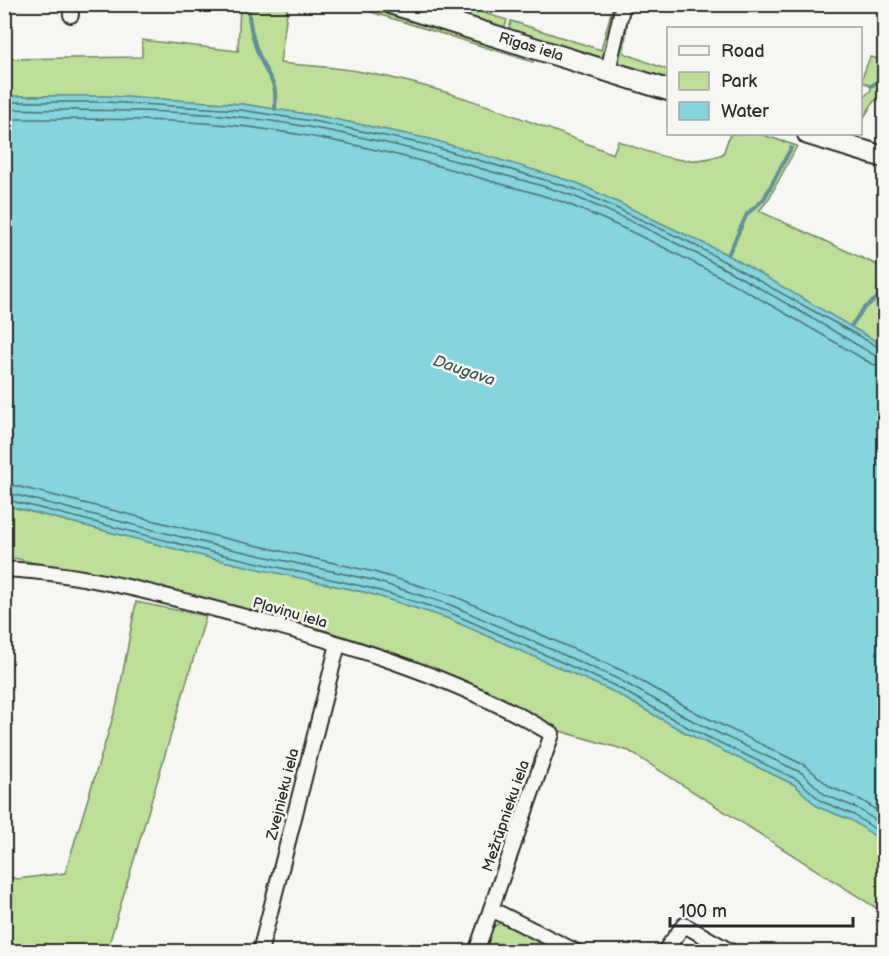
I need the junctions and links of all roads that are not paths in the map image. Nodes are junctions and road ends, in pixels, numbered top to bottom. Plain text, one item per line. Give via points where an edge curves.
1 (393, 4) edge
2 (623, 4) edge
3 (608, 71) junction
4 (667, 89) edge
5 (811, 135) edge
6 (885, 158) edge
7 (4, 569) edge
8 (338, 644) junction
9 (552, 734) joint
10 (491, 909) junction
11 (260, 951) edge
12 (476, 951) edge
13 (577, 951) edge
14 (664, 951) edge
15 (732, 951) edge

1 - 3 main road, Rīgas iela
2 - 3 street
3 - 4 main road, Rīgas iela
5 - 6 main road
7 - 8 street, Pļaviņu iela via 40,570 164,595
8 - 9 street, Pļaviņu iela via 510,709
8 - 11 street, Zvejnieku iela
9 - 10 street, Mežrūpnieku iela
10 - 12 street, Mežrūpnieku iela
10 - 13 street
14 - 15 street via 684,925

